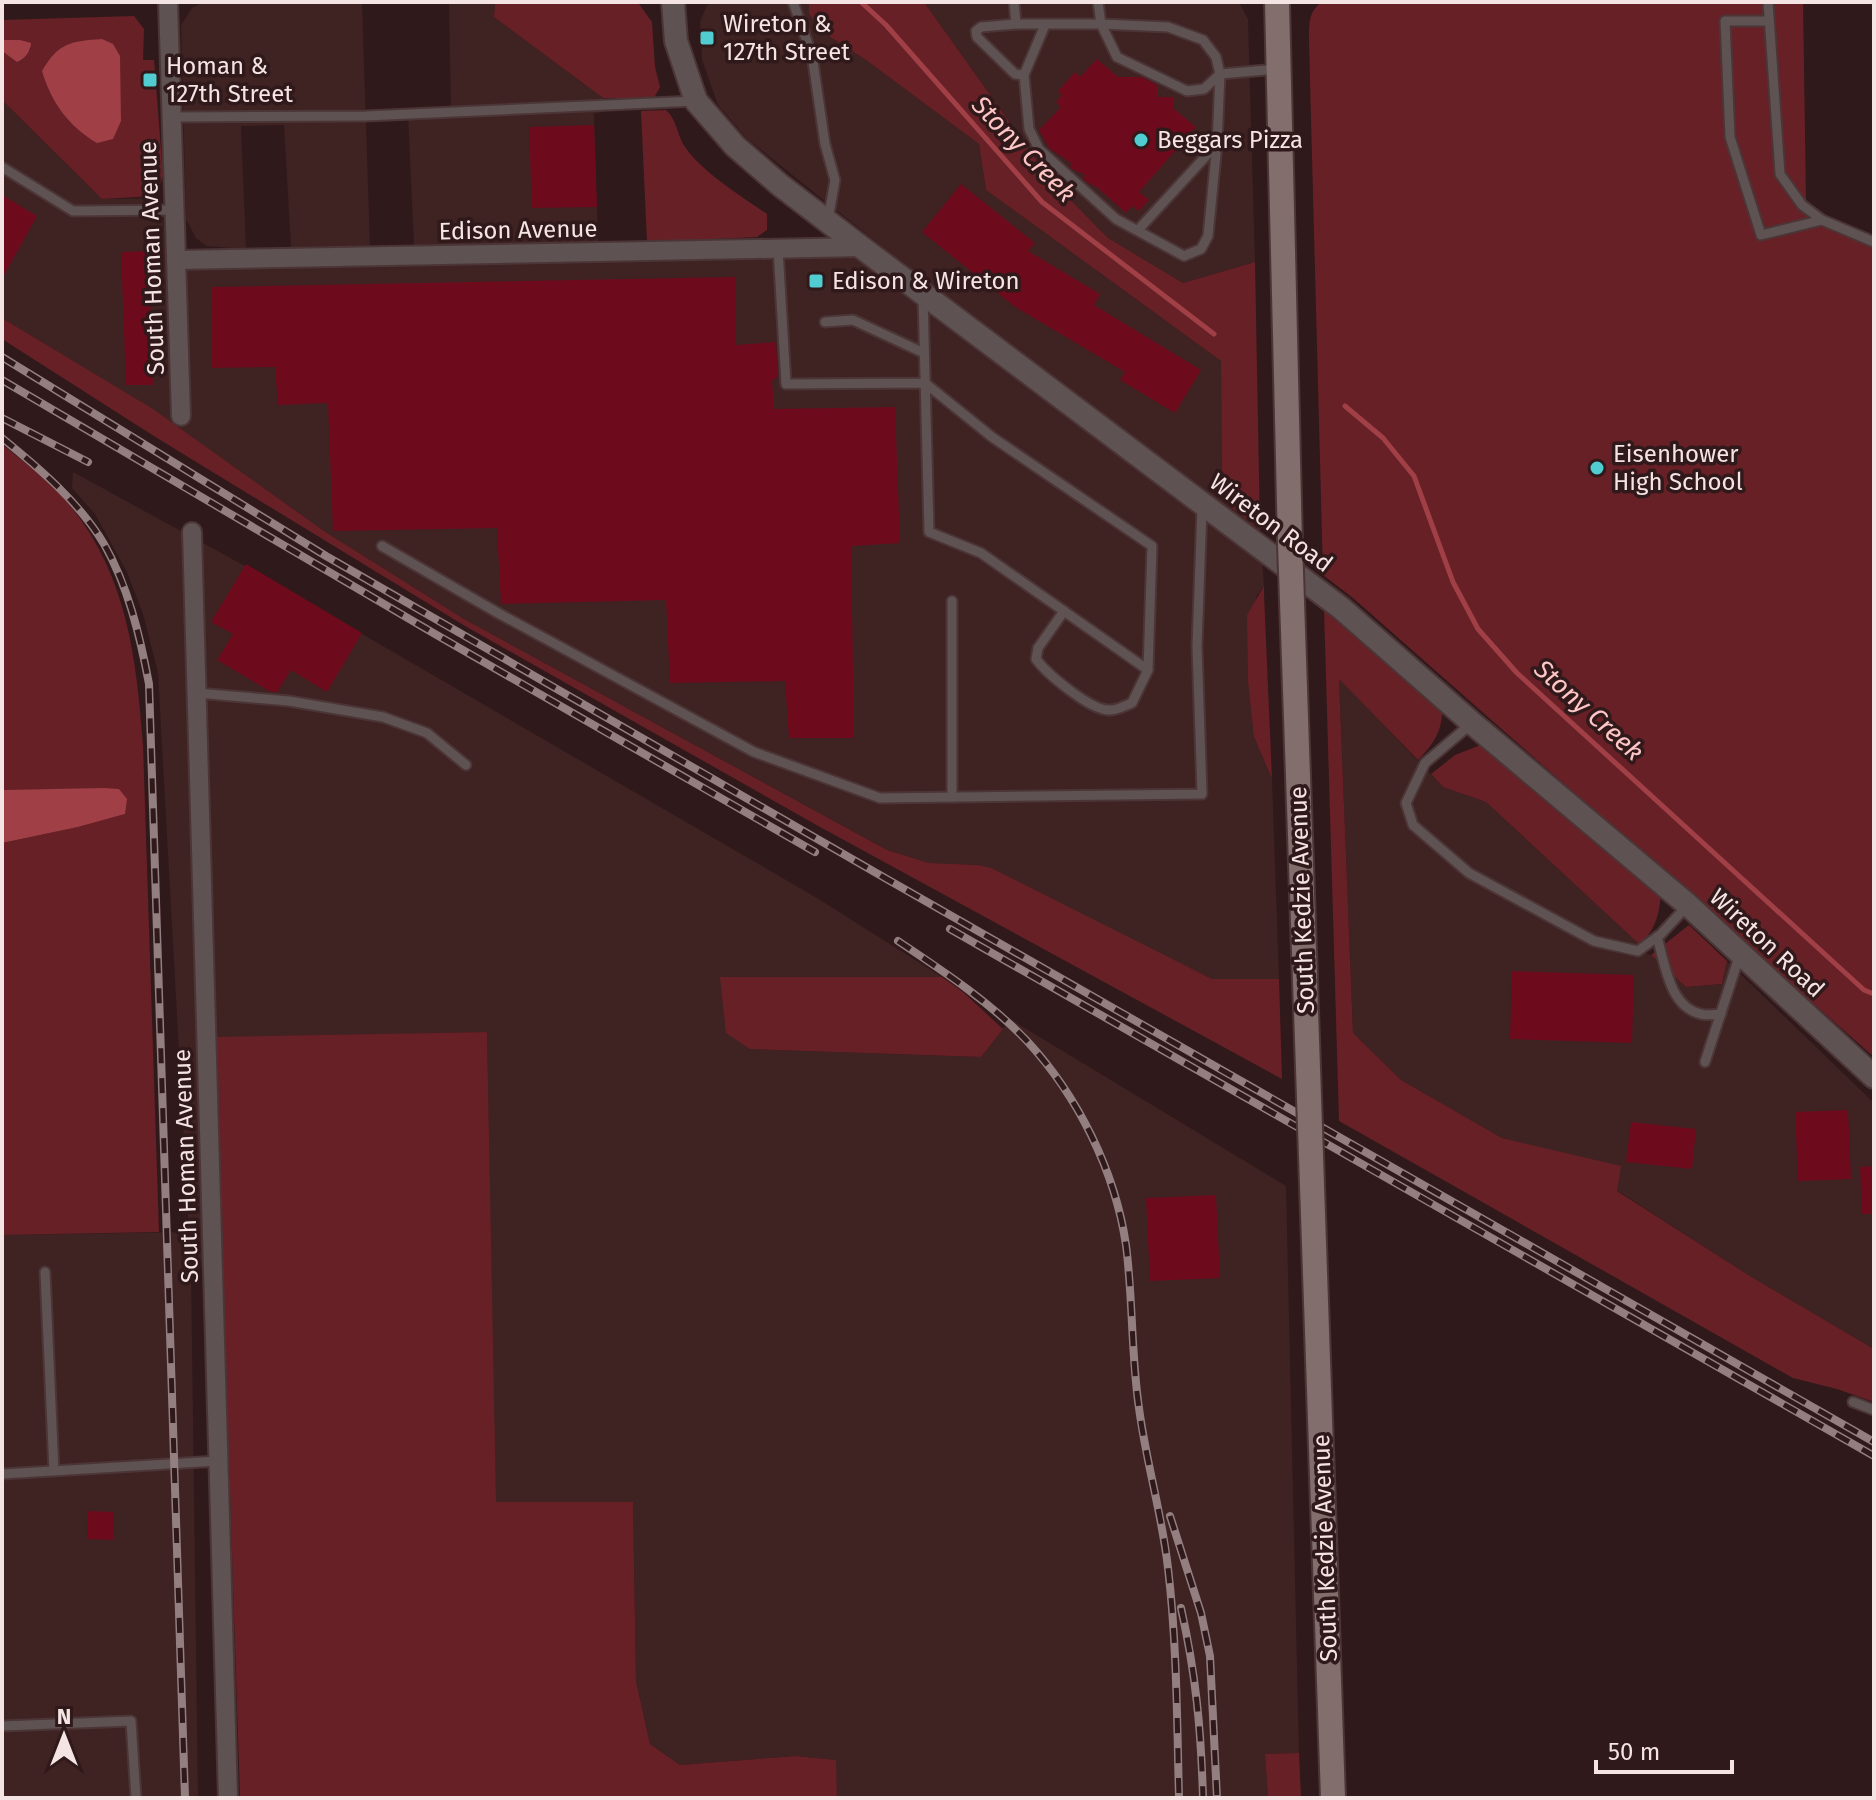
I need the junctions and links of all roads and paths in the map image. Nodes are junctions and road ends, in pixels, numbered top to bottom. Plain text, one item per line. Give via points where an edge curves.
1 (168, 2) edge
2 (673, 2) edge
3 (793, 2) edge
4 (1014, 2) edge
5 (1098, 2) edge
6 (1277, 2) edge
7 (1768, 2) edge
8 (1769, 21) junction
9 (1016, 24) junction
10 (1101, 24) junction
11 (1045, 25) junction
12 (1278, 69) junction
13 (1220, 74) junction
14 (1024, 75) junction
15 (696, 101) junction
16 (171, 117) junction
17 (1217, 144) junction
18 (2, 167) edge
19 (174, 210) junction
20 (1822, 220) junction
21 (827, 221) junction
22 (1138, 230) junction
23 (1874, 242) edge
24 (861, 247) junction
25 (778, 249) junction
26 (176, 260) junction
27 (923, 294) junction
28 (825, 322) dead end
29 (924, 353) junction
30 (925, 383) junction
31 (181, 416) dead end
32 (1203, 504) junction
33 (192, 532) dead end
34 (382, 546) dead end
35 (952, 601) dead end
36 (1064, 611) junction
37 (1148, 670) junction
38 (197, 693) junction
39 (1472, 723) junction
40 (466, 765) dead end
41 (952, 797) junction
42 (1688, 905) junction
43 (1657, 937) junction
44 (1740, 954) junction
45 (1721, 1014) junction
46 (1705, 1062) dead end
47 (1874, 1077) edge
48 (45, 1272) dead end
49 (1853, 1402) dead end
50 (1874, 1410) edge
51 (218, 1461) junction
52 (54, 1471) junction
53 (2, 1474) edge
54 (2, 1726) edge
55 (136, 1798) edge
56 (228, 1798) edge
57 (1333, 1798) edge

1 - 16 street, South Homan Avenue
2 - 15 street, Wireton Road via 676,41
3 - 21 lane via 812,55 835,180
4 - 9 lane
5 - 10 lane
6 - 12 main road, South Kedzie Avenue
7 - 8 lane
8 - 20 lane via 1780,174 1802,205
8 - 20 lane via 1725,21 1730,137 1761,235
9 - 11 lane
9 - 14 lane via 976,31 1015,74
10 - 11 lane
10 - 13 lane via 1168,27 1203,40 1216,57
10 - 13 lane via 1117,57 1187,91 1204,89
11 - 14 lane
12 - 13 lane
12 - 57 main road, South Kedzie Avenue, bridge
13 - 17 lane
14 - 22 lane via 1029,129 1039,149 1116,219
15 - 16 lane via 366,116
15 - 21 street, Wireton Road via 735,146
16 - 19 street, South Homan Avenue
17 - 22 lane
17 - 22 lane via 1208,236 1201,249 1184,256
18 - 19 lane via 73,211
19 - 26 street, South Homan Avenue
20 - 23 lane
21 - 24 street, Wireton Road
24 - 25 street, Edison Avenue
24 - 27 street, Wireton Road
25 - 26 street, Edison Avenue
25 - 30 lane via 786,384
26 - 31 street, South Homan Avenue
27 - 29 lane
27 - 32 street, Wireton Road
28 - 29 lane via 853,320
29 - 30 lane
30 - 36 lane via 929,532 981,553
30 - 37 lane via 992,437 1152,546
32 - 39 street, Wireton Road via 1341,608
32 - 41 lane via 1197,646 1202,794
33 - 38 street, South Homan Avenue
34 - 41 lane via 754,752 880,798
35 - 41 lane
36 - 37 lane
36 - 37 lane via 1038,648 1036,659 1050,677 1112,711 1132,703
38 - 40 lane via 383,717 427,733
38 - 51 street, South Homan Avenue
39 - 42 street, Wireton Road
39 - 43 lane via 1425,763 1406,803 1413,825 1469,873 1594,941 1638,951
42 - 43 lane
42 - 44 street, Wireton Road
43 - 45 lane via 1672,988 1683,1005 1700,1014
44 - 45 lane
44 - 47 street, Wireton Road
45 - 46 lane
48 - 52 lane
49 - 50 lane
51 - 52 lane
51 - 56 street, South Homan Avenue
52 - 53 lane
54 - 55 lane via 131,1721

